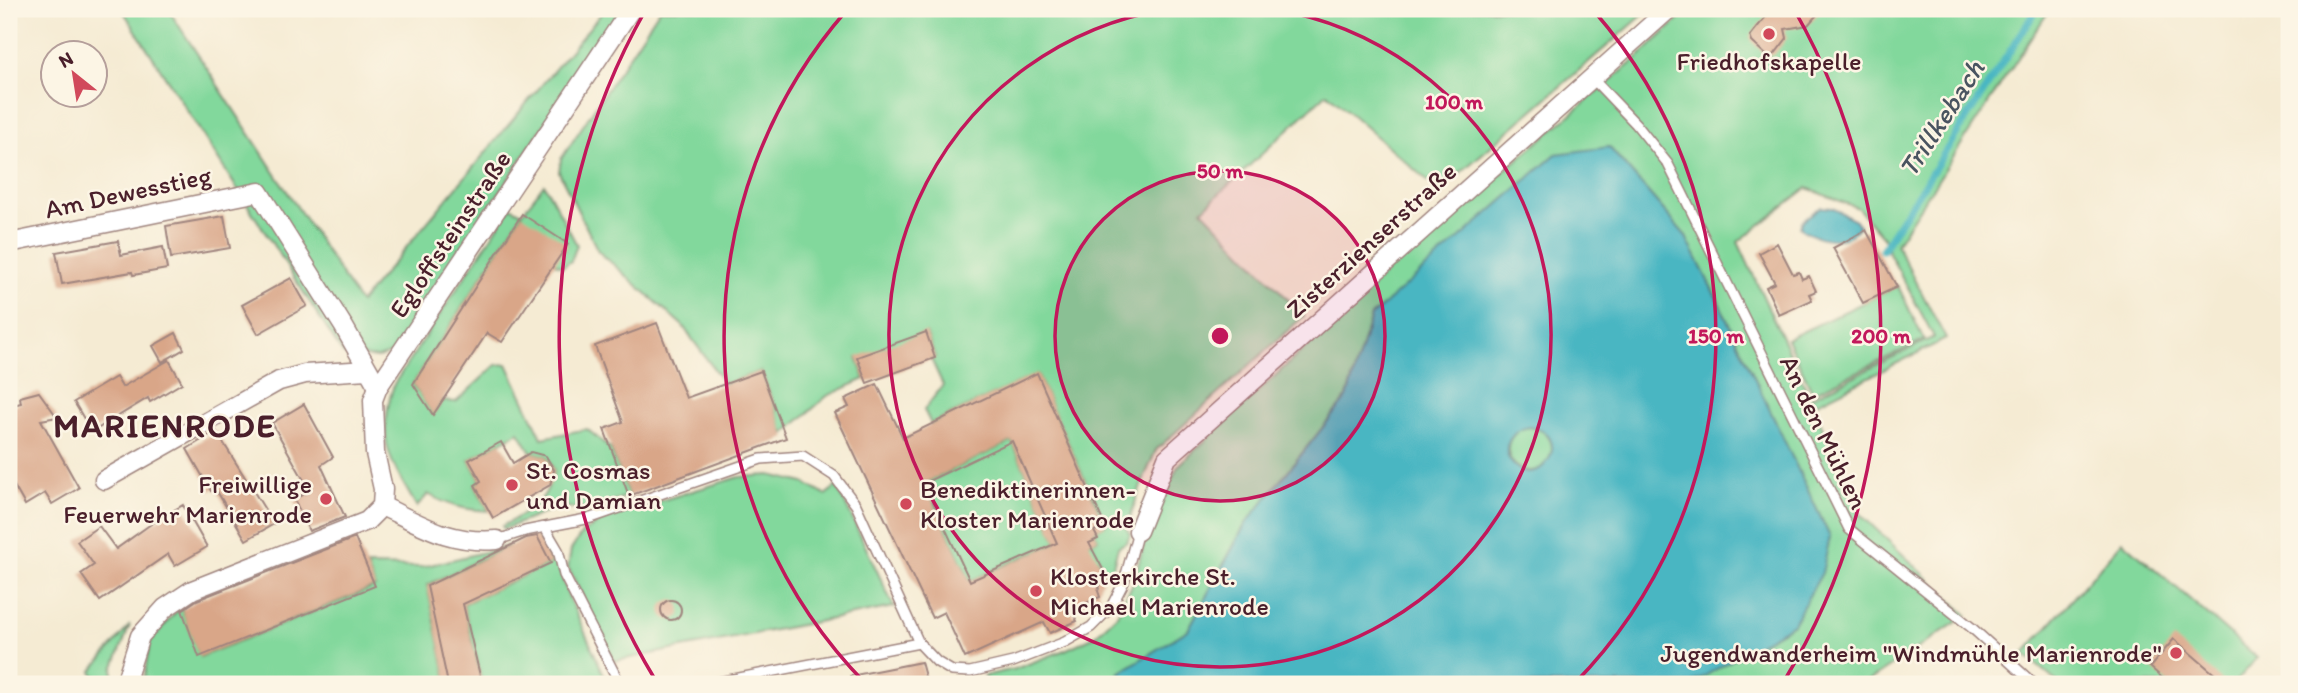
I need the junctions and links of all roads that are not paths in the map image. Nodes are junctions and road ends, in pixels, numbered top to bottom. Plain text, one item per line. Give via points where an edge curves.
1 (631, 9) edge
2 (1668, 9) edge
3 (1592, 78) junction
4 (9, 243) edge
5 (367, 370) junction
6 (377, 387) junction
7 (104, 480) dead end
8 (382, 506) junction
9 (545, 528) junction
10 (1138, 531) joint
11 (497, 540) joint
12 (919, 643) junction
13 (131, 684) edge
14 (620, 684) edge
15 (708, 684) edge
16 (2034, 684) edge

1 - 6 street, Egloffsteinstraße
2 - 3 street, Zisterzienserstraße
3 - 10 street, Zisterzienserstraße via 1167,458
3 - 16 lane, An den Mühlen via 1668,164 1849,529
4 - 5 street, Am Dewesstieg via 259,192
5 - 6 street
5 - 7 street via 305,374 279,381
6 - 8 street, Egloffsteinstraße via 374,453 383,489
8 - 11 street via 433,532 463,540
8 - 13 street via 367,521 192,590 165,608 139,636 128,674
9 - 11 lane
9 - 12 lane via 590,518 761,459 803,456 834,475 856,505
9 - 14 lane
10 - 12 lane via 1124,582 1111,607 1091,627 1065,642 970,672 952,671
12 - 15 lane

